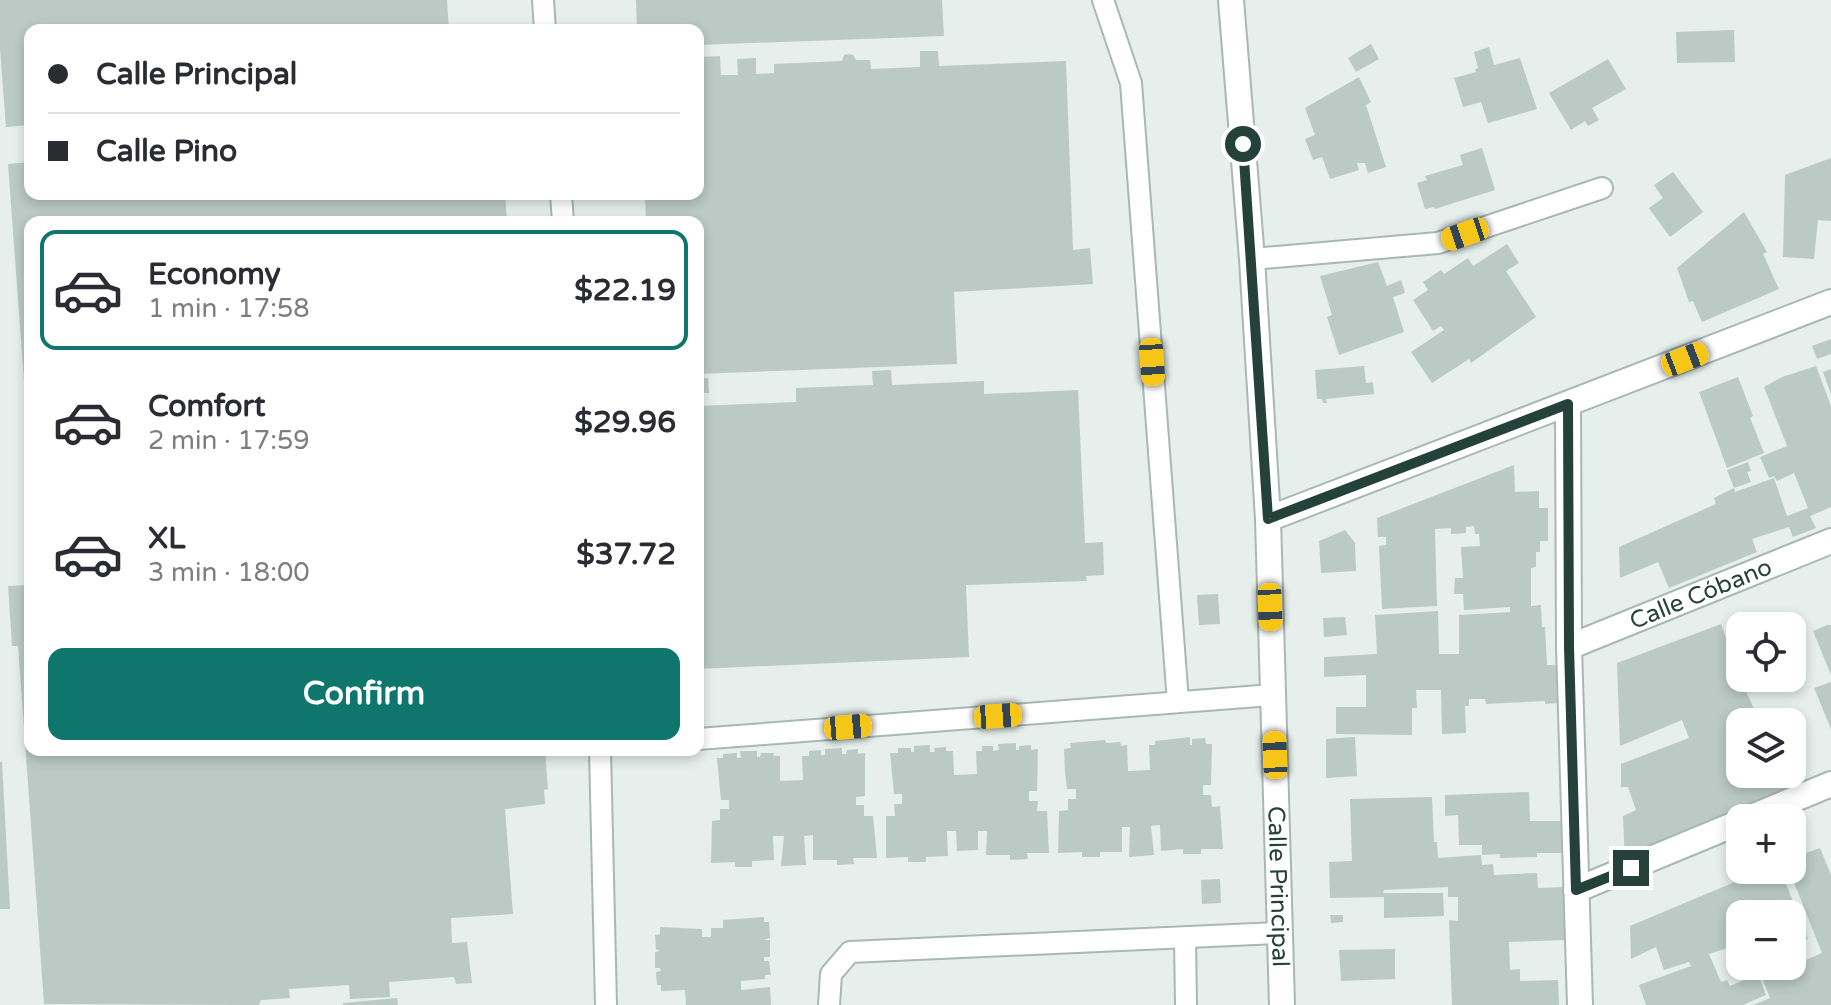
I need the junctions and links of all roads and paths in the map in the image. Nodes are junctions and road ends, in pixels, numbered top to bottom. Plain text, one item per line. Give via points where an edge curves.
1 (543, 0) edge
2 (1103, 0) edge
3 (1231, 0) edge
4 (545, 24) edge
5 (1602, 188) dead end
6 (1252, 259) junction
7 (1831, 302) edge
8 (1568, 404) junction
9 (1268, 519) junction
10 (1831, 541) edge
11 (1569, 647) junction
12 (1273, 695) junction
13 (1178, 702) junction
14 (704, 739) edge
15 (600, 756) edge
16 (1831, 784) edge
17 (1783, 804) edge
18 (1726, 828) edge
19 (1576, 890) junction
20 (1280, 933) junction
21 (1185, 938) junction
22 (606, 1005) edge
23 (829, 1005) edge
24 (1186, 1005) edge
25 (1282, 1005) edge
26 (1580, 1005) edge

1 - 4 lane
2 - 13 lane via 1131,83
3 - 6 street, Calle Principal
5 - 6 lane via 1438,243
6 - 9 street, Calle Principal
7 - 8 street
8 - 9 street
8 - 11 street
9 - 12 street, Calle Principal
10 - 11 street, Calle Cóbano
11 - 19 street
12 - 13 lane
12 - 20 street, Calle Principal
13 - 14 lane
15 - 22 lane
16 - 17 street
18 - 19 street
19 - 26 street
20 - 21 lane
20 - 25 street, Calle Principal
21 - 23 lane via 850,952 831,974
21 - 24 lane

